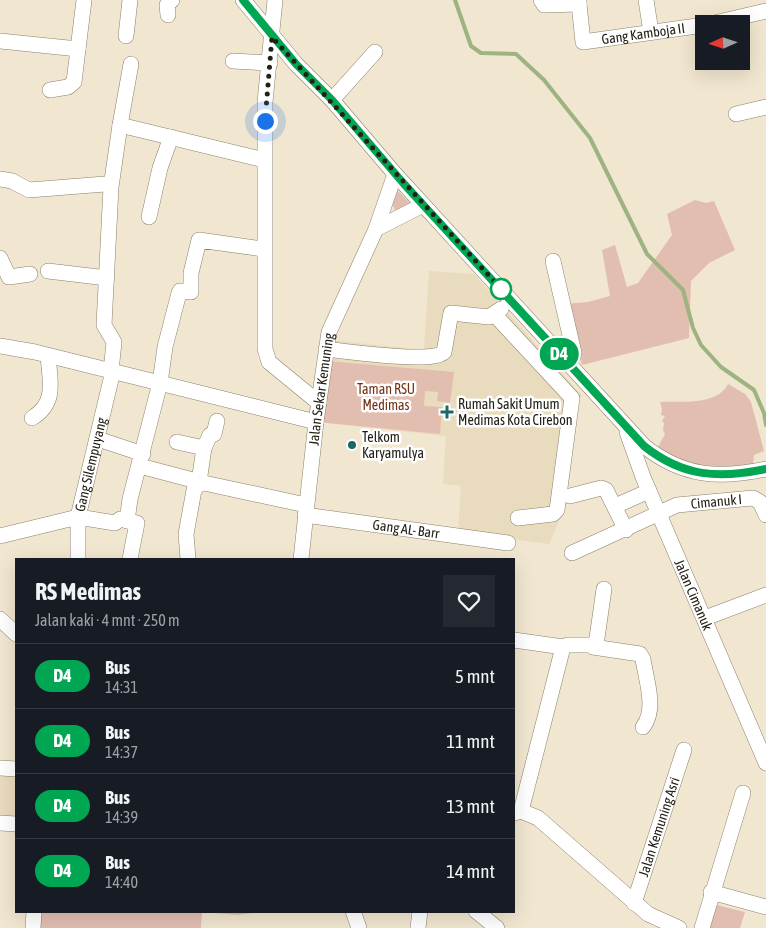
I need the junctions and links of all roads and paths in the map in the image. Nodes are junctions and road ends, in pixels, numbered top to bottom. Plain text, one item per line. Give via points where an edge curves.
1 (84, 0) edge
2 (130, 0) edge
3 (172, 0) edge
4 (243, 0) edge
5 (275, 0) edge
6 (541, 0) edge
7 (646, 0) edge
8 (579, 2) edge
9 (766, 11) edge
10 (168, 15) dead end
11 (749, 15) edge
12 (695, 26) edge
13 (650, 32) junction
14 (126, 36) dead end
15 (272, 37) junction
16 (0, 42) edge
17 (78, 49) junction
18 (375, 52) dead end
19 (233, 61) dead end
20 (270, 63) junction
21 (131, 64) dead end
22 (50, 90) dead end
23 (332, 100) junction
24 (766, 107) edge
25 (736, 114) dead end
26 (120, 125) junction
27 (171, 137) junction
28 (264, 160) junction
29 (395, 174) junction
30 (0, 179) edge
31 (105, 184) dead end
32 (423, 205) junction
33 (149, 217) dead end
34 (376, 229) junction
35 (263, 249) junction
36 (0, 258) edge
37 (553, 261) dead end
38 (48, 271) dead end
39 (30, 274) dead end
40 (107, 278) junction
41 (510, 300) junction
42 (495, 315) junction
43 (0, 346) edge
44 (326, 349) junction
45 (48, 356) junction
46 (569, 365) junction
47 (112, 371) junction
48 (584, 380) junction
49 (160, 383) junction
50 (572, 398) junction
51 (320, 402) junction
52 (32, 418) dead end
53 (217, 421) dead end
54 (316, 422) junction
55 (625, 425) junction
56 (98, 438) junction
57 (176, 442) dead end
58 (204, 448) junction
59 (141, 460) junction
60 (766, 469) edge
61 (202, 483) junction
62 (649, 491) junction
63 (570, 496) dead end
64 (615, 506) junction
65 (306, 510) junction
66 (659, 513) junction
67 (766, 515) edge
68 (78, 516) junction
69 (518, 518) dead end
70 (127, 521) junction
71 (626, 530) junction
72 (0, 536) edge
73 (508, 543) dead end
74 (572, 553) dead end
75 (78, 558) edge
76 (130, 558) edge
77 (188, 558) edge
78 (301, 558) edge
79 (604, 589) dead end
80 (766, 595) edge
81 (705, 618) junction
82 (0, 619) edge
83 (15, 633) edge
84 (515, 640) edge
85 (563, 647) junction
86 (594, 647) junction
87 (643, 727) dead end
88 (762, 737) edge
89 (684, 750) dead end
90 (766, 763) edge
91 (0, 768) edge
92 (15, 769) edge
93 (743, 794) dead end
94 (517, 812) edge
95 (0, 823) edge
96 (15, 824) edge
97 (711, 892) junction
98 (634, 903) junction
99 (766, 906) edge
100 (34, 913) edge
101 (354, 913) edge
102 (420, 913) edge
103 (479, 913) edge
104 (33, 928) edge
105 (358, 928) edge
106 (418, 928) edge
107 (498, 928) edge
108 (679, 928) edge
109 (702, 928) edge

1 - 17 street
2 - 14 street
3 - 10 street via 167,5
4 - 15 street
5 - 15 street
6 - 8 street via 544,6
7 - 13 street
8 - 13 street, Gang Kamboja II via 583,42
9 - 11 street
12 - 13 street, Gang Kamboja II
15 - 20 street
15 - 23 street
16 - 17 street
17 - 22 street via 78,70 72,85
18 - 23 street
19 - 20 street
20 - 28 street via 265,102
21 - 26 street, Gang Silempuyang
23 - 29 street
24 - 25 street
26 - 27 street
26 - 40 street, Gang Silempuyang via 111,186
27 - 28 street
27 - 33 street
28 - 35 street
29 - 32 street
29 - 34 street, Jalan Sekar Kemuning
30 - 31 street via 29,190
32 - 34 street
32 - 41 street
34 - 44 street, Jalan Sekar Kemuning via 332,324
35 - 49 street via 199,240 191,273 191,292 178,293
35 - 51 street via 266,356 269,362
36 - 39 street via 8,276
37 - 46 street via 574,353
38 - 40 street
40 - 47 street, Gang Silempuyang via 104,325 114,342
41 - 42 street
41 - 46 street
42 - 44 street via 451,313 444,352 437,357
42 - 50 street
43 - 45 street
44 - 51 street, Jalan Sekar Kemuning
45 - 47 street
45 - 52 street via 48,404
46 - 48 street
47 - 49 street
47 - 56 street, Gang Silempuyang
48 - 50 street
48 - 55 street
49 - 54 street
49 - 59 street
50 - 69 street via 558,510 553,514
51 - 54 street, Jalan Sekar Kemuning
53 - 58 street via 214,434 210,435
54 - 65 street, Jalan Sekar Kemuning
55 - 60 street via 654,453 686,470 720,476
55 - 62 street, Jalan Cimanuk
56 - 59 street, Gang AL- Barr
56 - 68 street, Gang Silempuyang
57 - 58 street
58 - 61 street
59 - 61 street, Gang AL- Barr
59 - 70 street
61 - 65 street, Gang AL- Barr
61 - 77 street via 194,490 186,534
62 - 64 street
62 - 66 street, Jalan Cimanuk
63 - 64 street via 601,488 606,490
64 - 71 street
65 - 73 street, Gang AL- Barr
65 - 78 street, Jalan Sekar Kemuning
66 - 67 street, Cimanuk I via 677,504 745,497 760,502
66 - 71 street, Cimanuk I
66 - 81 street, Jalan Cimanuk
68 - 70 street via 115,523 120,519
68 - 72 street
68 - 75 street, Gang Silempuyang
70 - 76 street via 137,523
71 - 74 street, Cimanuk I
79 - 86 street
80 - 81 street
81 - 88 street, Jalan Cimanuk
82 - 83 street
84 - 85 street
85 - 86 street
85 - 94 street
86 - 87 street via 640,654 650,710 649,719
88 - 90 street, Jalan Cimanuk
89 - 98 street, Jalan Kemuning Asri
91 - 92 street
93 - 97 street
94 - 98 street via 538,818
95 - 96 street
97 - 99 street
97 - 109 street
98 - 108 street via 657,920
100 - 104 street
101 - 105 street
102 - 106 street
103 - 107 street

